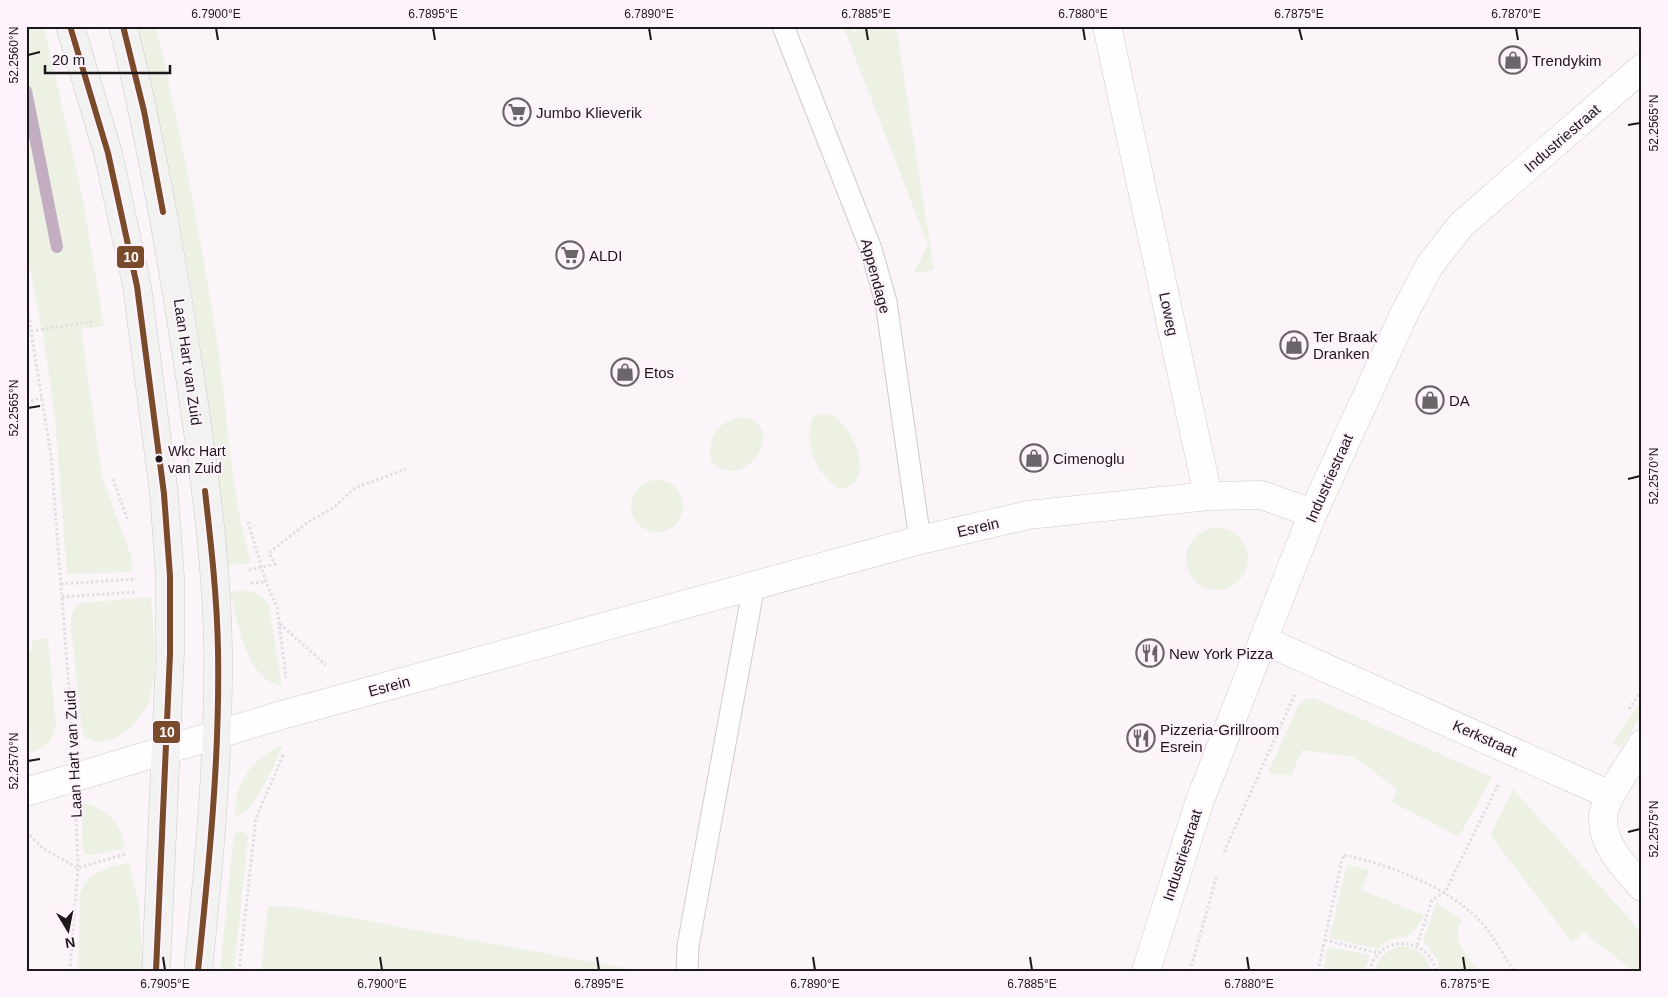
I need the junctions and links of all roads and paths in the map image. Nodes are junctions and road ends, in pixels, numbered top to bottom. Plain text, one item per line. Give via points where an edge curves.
1 (70, 26) edge
2 (123, 26) edge
3 (783, 26) edge
4 (1107, 26) edge
5 (1642, 68) edge
6 (26, 300) edge
7 (91, 327) dead end
8 (31, 332) junction
9 (42, 398) junction
10 (26, 402) edge
11 (406, 470) dead end
12 (114, 479) dead end
13 (1208, 496) junction
14 (1313, 513) junction
15 (130, 526) dead end
16 (920, 540) junction
17 (246, 570) dead end
18 (142, 578) dead end
19 (61, 584) junction
20 (754, 585) junction
21 (1263, 640) junction
22 (1298, 688) dead end
23 (359, 694) junction
24 (290, 713) junction
25 (217, 734) junction
26 (1642, 744) edge
27 (167, 750) junction
28 (1515, 751) junction
29 (75, 777) junction
30 (26, 792) edge
31 (1610, 795) junction
32 (26, 832) edge
33 (1222, 855) dead end
34 (78, 868) junction
35 (1217, 874) dead end
36 (1642, 887) edge
37 (1445, 892) junction
38 (1325, 940) junction
39 (1416, 945) junction
40 (1378, 953) junction
41 (70, 971) edge
42 (156, 971) edge
43 (198, 971) edge
44 (239, 971) edge
45 (687, 971) edge
46 (1146, 971) edge
47 (1190, 971) edge
48 (1318, 971) edge
49 (1370, 971) edge
50 (1436, 971) edge
51 (1514, 971) edge

1 - 27 main road via 108,153 137,286 158,445 170,583
2 - 25 main road, Laan Hart van Zuid via 144,111 173,267 198,433 216,586
3 - 16 lane, Appendage via 871,249 886,302
4 - 13 street, Loweg
5 - 14 street, Industriestraat via 1461,225 1430,265 1405,312
6 - 8 path, Laan Hart van Zuid
7 - 8 path via 91,322
8 - 9 path, Laan Hart van Zuid
9 - 10 path
9 - 19 path, Laan Hart van Zuid via 51,456
11 - 17 path via 355,488 333,508 308,522 269,553 275,564
12 - 15 path
13 - 14 street via 1261,495
13 - 16 street, Esrein via 1028,515
14 - 21 street, Industriestraat
16 - 20 street, Esrein
18 - 19 path
19 - 29 path, Laan Hart van Zuid
20 - 23 street, Esrein
20 - 45 lane via 693,917
21 - 28 street, Kerkstraat
21 - 46 street, Industriestraat via 1199,803
22 - 33 path
23 - 24 street, Esrein
23 - 24 path via 280,624
24 - 25 street, Esrein
24 - 44 path via 284,754 256,818
25 - 27 street, Esrein
25 - 43 main road, Laan Hart van Zuid via 212,829
26 - 31 street
27 - 29 street, Esrein
27 - 42 main road
28 - 31 street, Kerkstraat
28 - 37 path
29 - 30 street, Esrein
29 - 34 path, Laan Hart van Zuid
31 - 36 street via 1603,817 1606,836 1620,863
32 - 34 path via 44,849
34 - 41 path, Laan Hart van Zuid
35 - 47 path
37 - 38 path via 1366,860 1343,855
37 - 39 path via 1432,900
37 - 51 path via 1482,923
38 - 40 path
38 - 48 path
39 - 40 path via 1405,942 1393,944
39 - 50 path via 1432,959
40 - 49 path

